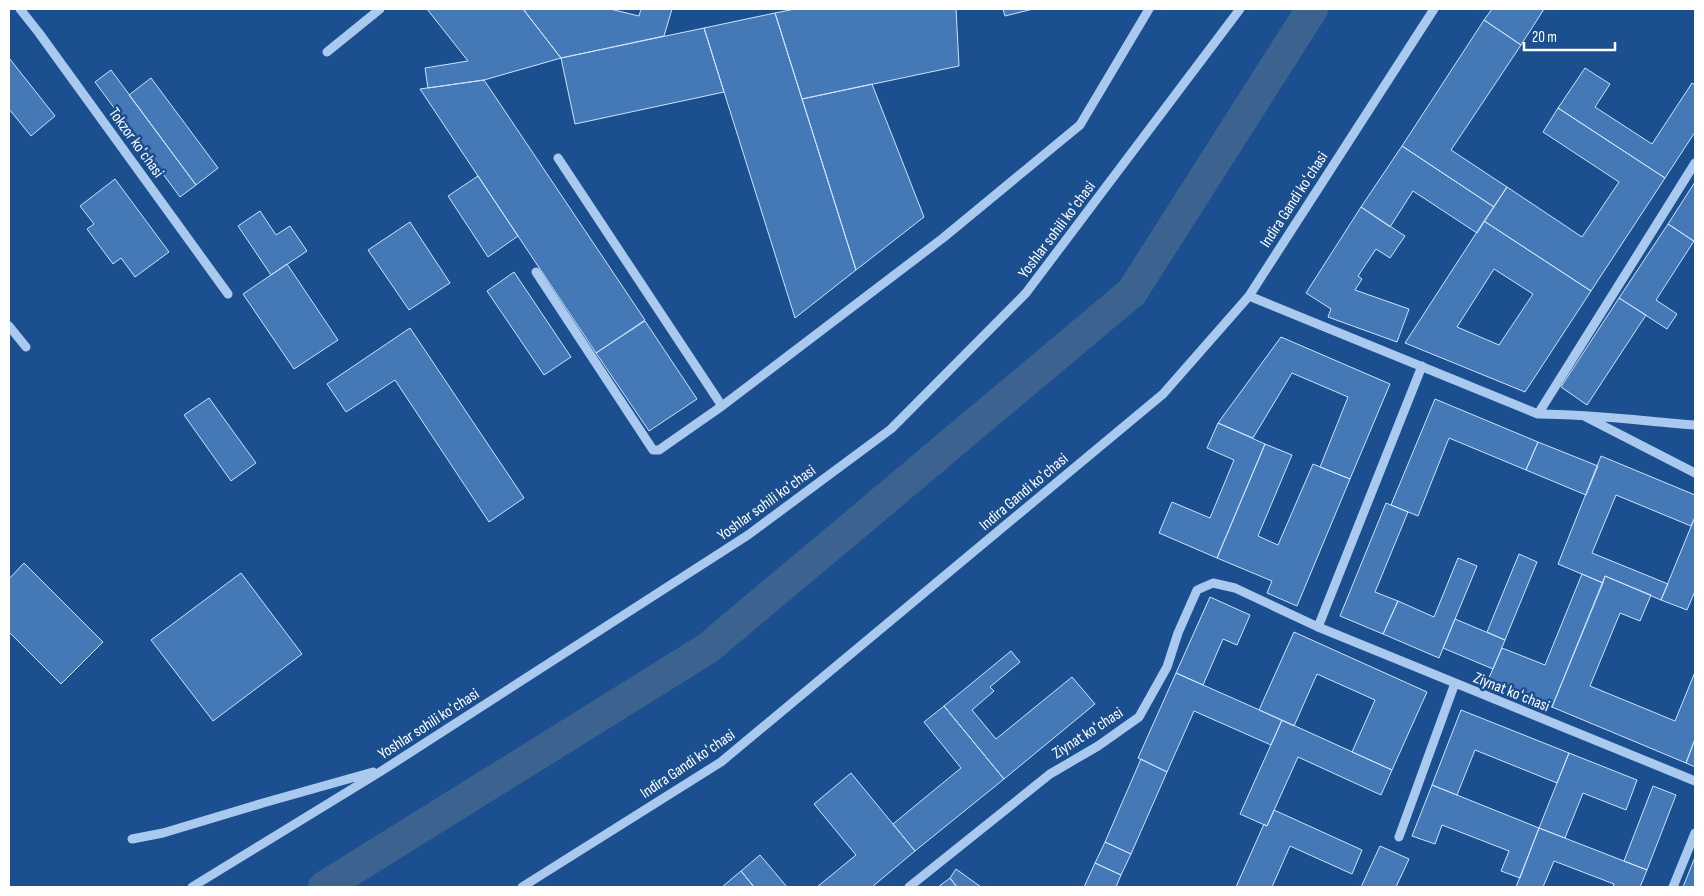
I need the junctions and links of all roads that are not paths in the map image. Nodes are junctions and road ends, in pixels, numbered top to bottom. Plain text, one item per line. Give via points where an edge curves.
1 (20, 9) edge
2 (380, 9) edge
3 (1150, 9) edge
4 (1240, 9) edge
5 (1434, 9) edge
6 (326, 52) dead end
7 (558, 158) dead end
8 (1695, 163) edge
9 (536, 272) dead end
10 (228, 294) dead end
11 (1249, 296) junction
12 (9, 326) edge
13 (26, 347) dead end
14 (1422, 366) junction
15 (722, 406) junction
16 (1538, 414) junction
17 (1580, 414) junction
18 (1695, 424) edge
19 (1695, 473) edge
20 (1318, 627) junction
21 (1455, 683) junction
22 (383, 770) junction
23 (1695, 782) edge
24 (1695, 833) edge
25 (1399, 837) dead end
26 (132, 839) dead end
27 (192, 887) edge
28 (522, 887) edge
29 (909, 887) edge
30 (1673, 887) edge

1 - 10 street, Tokzor koʻchasi
2 - 6 street
3 - 15 street via 1080,125 943,238
4 - 22 street, Yoshlar sohili koʻchasi via 1026,293 891,429 748,535
5 - 11 street, Indira Gandi koʻchasi
7 - 15 street
8 - 16 street
9 - 15 street via 653,450 659,450
11 - 14 street
11 - 28 street, Indira Gandi koʻchasi via 1163,394 721,762
12 - 13 street
14 - 16 street
14 - 20 street
16 - 17 street
17 - 18 street
17 - 19 street
20 - 21 street, Ziynat koʻchasi
20 - 29 street, Ziynat koʻchasi via 1235,588 1213,583 1197,590 1167,667 1139,717 1050,774
21 - 23 street, Ziynat koʻchasi
21 - 25 street
22 - 26 street
22 - 27 street, Yoshlar sohili koʻchasi
24 - 30 street

